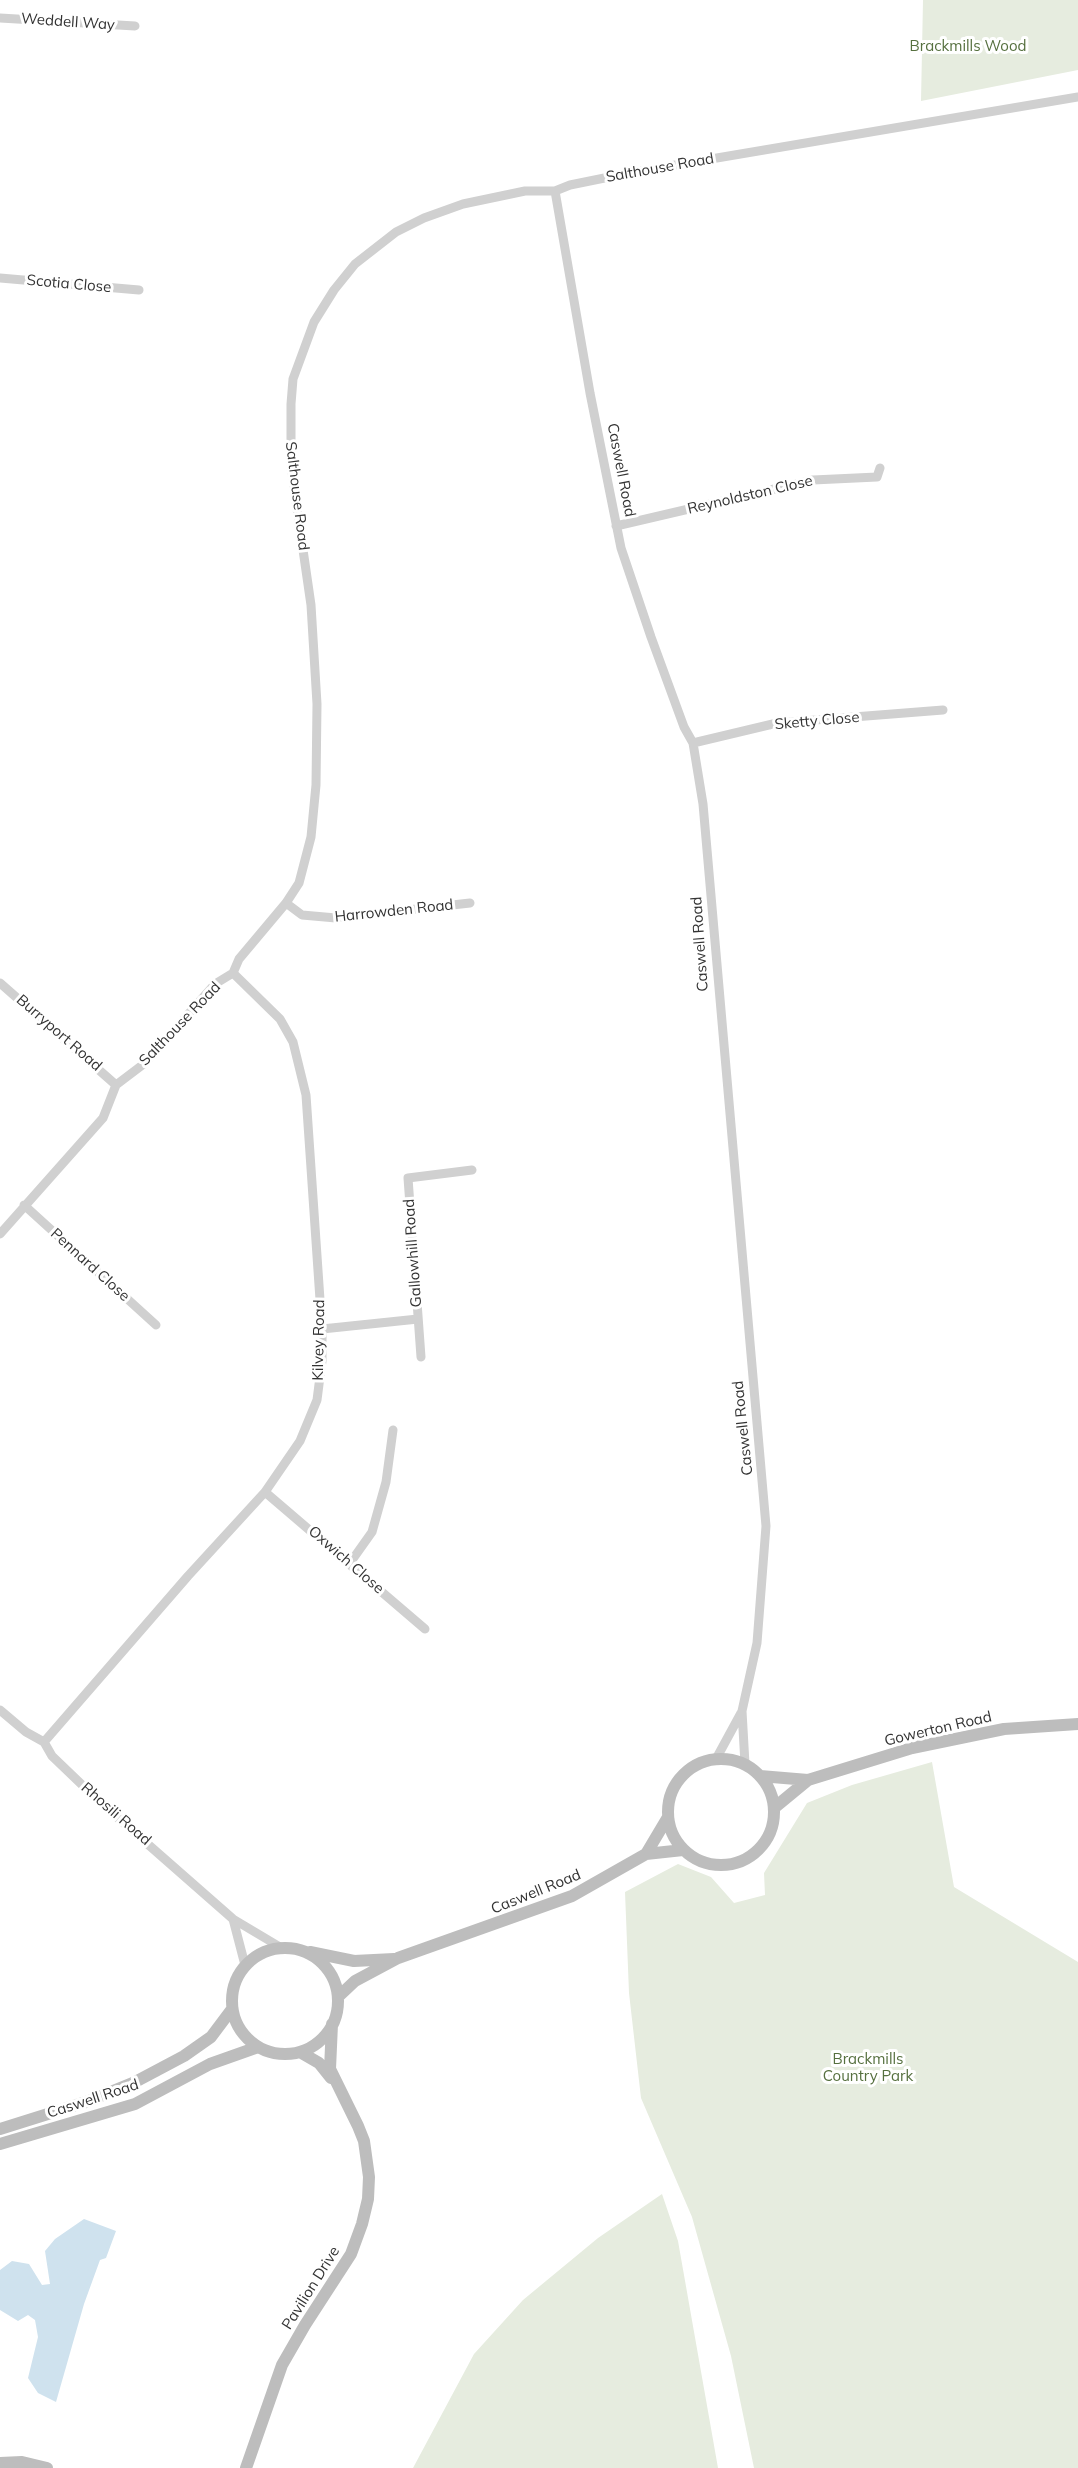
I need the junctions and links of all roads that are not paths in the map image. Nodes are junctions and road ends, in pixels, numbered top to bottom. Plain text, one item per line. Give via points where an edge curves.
1 (0, 18) edge
2 (135, 26) dead end
3 (1078, 97) edge
4 (555, 191) junction
5 (0, 278) edge
6 (139, 290) dead end
7 (880, 468) dead end
8 (616, 525) junction
9 (943, 710) dead end
10 (693, 743) junction
11 (286, 903) junction
12 (470, 903) dead end
13 (233, 973) junction
14 (0, 983) edge
15 (116, 1085) junction
16 (472, 1170) dead end
17 (24, 1205) junction
18 (0, 1234) edge
19 (418, 1319) junction
20 (156, 1325) dead end
21 (322, 1329) junction
22 (421, 1356) dead end
23 (393, 1430) dead end
24 (266, 1492) junction
25 (350, 1563) junction
26 (425, 1629) dead end
27 (0, 1710) edge
28 (742, 1711) junction
29 (1078, 1724) edge
30 (44, 1742) junction
31 (716, 1759) junction
32 (745, 1764) junction
33 (760, 1776) junction
34 (808, 1780) junction
35 (774, 1808) junction
36 (668, 1817) junction
37 (683, 1850) junction
38 (646, 1854) junction
39 (233, 1918) junction
40 (280, 1947) junction
41 (303, 1951) junction
42 (398, 1958) junction
43 (245, 1965) junction
44 (338, 1997) junction
45 (232, 2009) junction
46 (332, 2024) junction
47 (258, 2047) junction
48 (300, 2052) junction
49 (338, 2087) junction
50 (0, 2129) edge
51 (0, 2144) edge
52 (0, 2463) edge
53 (47, 2468) edge
54 (246, 2468) edge

1 - 2 street, Weddell Way
3 - 4 street, Salthouse Road via 634,171
4 - 8 street, Caswell Road
4 - 11 street, Salthouse Road via 525,191 463,204 396,232 355,264 334,290 318,314 300,356 293,379 291,467 311,605 317,758 310,845 299,883
5 - 6 street, Scotia Close
7 - 8 street, Reynoldston Close via 877,477 813,480
8 - 10 street, Caswell Road via 651,637
9 - 10 street, Sketty Close via 777,723
10 - 28 street, Caswell Road via 716,930 766,1526 757,1643
11 - 12 street, Harrowden Road via 302,915 336,918
11 - 13 street, Salthouse Road via 239,959
13 - 15 street, Salthouse Road via 215,984 145,1063
13 - 21 street, Kilvey Road via 280,1019 292,1042 306,1095
14 - 15 street, Burryport Road
15 - 17 street via 103,1118
16 - 19 street, Gallowhill Road via 408,1178
17 - 18 street
17 - 20 street, Pennard Close
19 - 21 street, Gallowhill Road
19 - 22 street, Gallowhill Road
21 - 24 street, Kilvey Road via 320,1381 309,1421
23 - 25 street via 386,1482 372,1532
24 - 25 street, Oxwich Close
24 - 30 street, Kilvey Road
25 - 26 street, Oxwich Close
27 - 30 street, Rhosili Road
28 - 31 street, Caswell Road
28 - 32 street, Caswell Road
29 - 34 street, Gowerton Road via 994,1731 912,1748
30 - 39 street, Rhosili Road via 52,1756 102,1804
31 - 32 street
31 - 36 street via 700,1763 675,1785
32 - 33 street
33 - 34 street, Gowerton Road
33 - 35 street via 770,1791
34 - 35 street, Gowerton Road
35 - 37 street via 765,1843 752,1856 729,1865 713,1865
36 - 37 street
36 - 38 street, Caswell Road
37 - 38 street, Caswell Road
38 - 42 street, Caswell Road via 572,1896
39 - 40 street, Rhosili Road
39 - 43 street
40 - 41 street
40 - 43 street via 267,1950
41 - 42 street, Caswell Road via 354,1961
41 - 44 street via 327,1969
42 - 44 street, Caswell Road via 355,1981
43 - 45 street via 234,1986
44 - 46 street
45 - 47 street via 241,2031
45 - 50 street, Caswell Road via 211,2037 135,2082
46 - 48 street via 319,2041
46 - 49 street, Pavilion Drive via 330,2069
47 - 48 street via 278,2054
47 - 51 street, Caswell Road via 210,2064 135,2104
48 - 49 street, Pavilion Drive via 319,2063
49 - 54 street, Pavilion Drive via 364,2141 369,2177 362,2224 351,2254 282,2365
52 - 53 street via 22,2462

